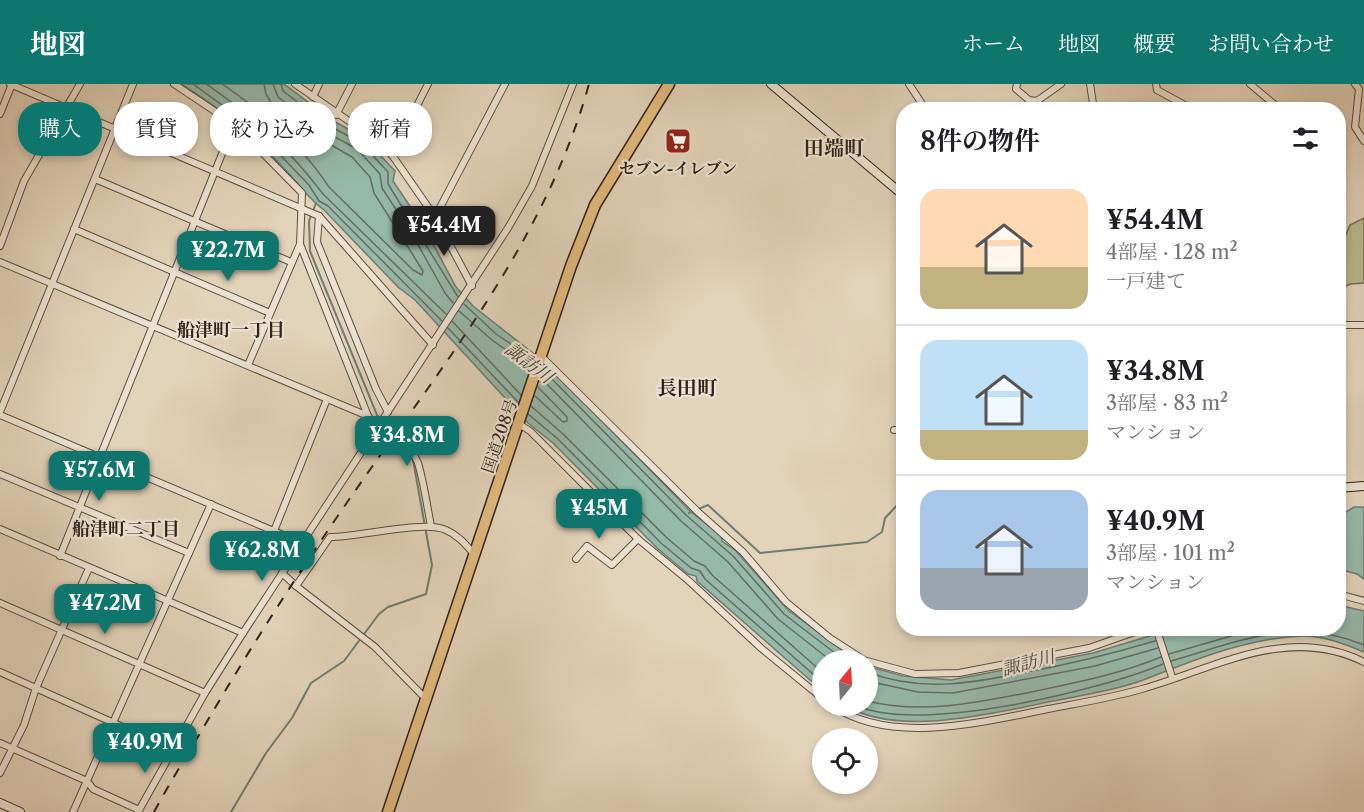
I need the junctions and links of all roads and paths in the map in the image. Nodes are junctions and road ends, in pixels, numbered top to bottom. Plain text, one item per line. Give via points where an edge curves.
1 (11, 84) edge
2 (80, 84) edge
3 (133, 84) edge
4 (174, 84) edge
5 (295, 84) edge
6 (319, 84) edge
7 (352, 84) edge
8 (428, 84) edge
9 (505, 84) edge
10 (573, 84) edge
11 (669, 84) edge
12 (771, 84) edge
13 (909, 84) edge
14 (1017, 84) edge
15 (1061, 84) edge
16 (1090, 84) edge
17 (1156, 84) edge
18 (1250, 84) edge
19 (1355, 84) edge
20 (313, 97) junction
21 (51, 102) edge
22 (71, 102) edge
23 (126, 102) edge
24 (319, 102) edge
25 (419, 102) edge
26 (921, 102) edge
27 (1093, 102) edge
28 (1179, 102) edge
29 (1271, 102) edge
30 (210, 108) edge
31 (0, 114) edge
32 (336, 115) joint
33 (348, 122) edge
34 (114, 133) edge
35 (1364, 141) edge
36 (39, 156) edge
37 (180, 156) edge
38 (222, 156) edge
39 (266, 156) edge
40 (393, 156) edge
41 (216, 172) junction
42 (95, 179) junction
43 (896, 189) edge
44 (301, 208) junction
45 (319, 216) junction
46 (435, 217) junction
47 (196, 222) junction
48 (74, 229) junction
49 (300, 244) junction
50 (0, 246) edge
51 (0, 262) edge
52 (291, 262) junction
53 (176, 273) junction
54 (52, 283) junction
55 (472, 286) junction
56 (270, 313) junction
57 (154, 325) junction
58 (1346, 325) edge
59 (1364, 325) edge
60 (433, 345) junction
61 (541, 359) junction
62 (248, 365) junction
63 (327, 399) junction
64 (388, 412) junction
65 (0, 414) edge
66 (369, 416) junction
67 (520, 420) junction
68 (378, 428) junction
69 (413, 428) dead end
70 (101, 458) junction
71 (0, 474) edge
72 (1364, 486) edge
73 (1346, 487) edge
74 (210, 504) junction
75 (80, 507) junction
76 (431, 526) junction
77 (0, 529) edge
78 (274, 531) junction
79 (638, 539) junction
80 (302, 543) junction
81 (189, 553) junction
82 (474, 555) junction
83 (60, 556) junction
84 (576, 559) dead end
85 (89, 568) junction
86 (282, 573) junction
87 (296, 586) junction
88 (1346, 596) edge
89 (167, 601) junction
90 (1364, 601) edge
91 (0, 603) edge
92 (62, 630) junction
93 (243, 633) junction
94 (1123, 636) edge
95 (1159, 636) edge
96 (848, 650) edge
97 (1364, 662) edge
98 (139, 663) junction
99 (878, 664) edge
100 (0, 672) edge
101 (1172, 677) junction
102 (36, 688) junction
103 (812, 690) edge
104 (205, 693) junction
105 (426, 699) junction
106 (851, 716) edge
107 (112, 722) junction
108 (0, 743) edge
109 (13, 749) junction
110 (174, 750) junction
111 (0, 773) edge
112 (87, 781) junction
113 (0, 803) edge
114 (139, 811) edge
115 (20, 812) edge
116 (73, 812) edge
117 (388, 812) edge

1 - 21 street
1 - 31 street
2 - 22 street
3 - 23 street
4 - 30 street
5 - 20 street
6 - 20 street
7 - 32 street
8 - 25 street
9 - 46 street
10 - 55 street via 532,186
11 - 61 highway, 国道208号 via 595,205
12 - 43 main road
13 - 26 street
14 - 15 street via 1016,89 1029,100 1037,101
16 - 27 street
17 - 28 street via 1157,90
18 - 29 street
19 - 35 street via 1359,89 1355,127
20 - 24 street
32 - 33 street
34 - 42 street
36 - 50 street via 24,181
37 - 41 street
38 - 41 street
39 - 44 street via 302,193
40 - 46 street
41 - 44 street
41 - 47 street
42 - 47 street
42 - 48 street
44 - 45 street
44 - 49 street
45 - 60 street
45 - 64 street via 317,242
46 - 55 street
47 - 52 street
47 - 53 street
48 - 53 street
48 - 54 street
49 - 52 street
49 - 66 street
51 - 54 street
52 - 56 street
53 - 56 street
53 - 57 street
54 - 57 street
54 - 65 street
55 - 60 street
56 - 62 street
57 - 62 street
57 - 70 street
58 - 59 street
60 - 64 street
61 - 67 highway, 国道208号
61 - 96 street via 743,552 786,602
62 - 63 street
63 - 66 street
63 - 78 street
64 - 68 street
65 - 70 street
66 - 68 street
67 - 79 street
67 - 82 highway, 国道208号
68 - 80 street
69 - 76 street via 403,434 404,443 413,451 418,464
70 - 74 street
70 - 75 street
71 - 75 street
72 - 73 main road
74 - 78 street
74 - 81 street
75 - 81 street
75 - 83 street
76 - 82 street via 457,536
76 - 87 street via 330,537
77 - 83 street
78 - 80 street
79 - 84 street via 612,564 587,546
79 - 103 street
80 - 86 street
81 - 89 street
82 - 105 highway, 国道208号
83 - 85 street
85 - 89 street
85 - 92 street
86 - 87 street
86 - 93 street
87 - 105 street via 375,646
88 - 90 street
89 - 93 street
89 - 98 street
91 - 92 street
92 - 98 street
92 - 102 street
93 - 104 street
94 - 99 street via 1089,648 959,673 915,674
95 - 101 street
97 - 101 street via 1330,649 1293,646
98 - 104 street
98 - 107 street
100 - 102 street
101 - 106 street via 1143,689 970,725 879,723
102 - 107 street
102 - 109 street
104 - 110 street
105 - 117 highway, 国道208号
107 - 110 street
107 - 112 street
108 - 109 street
109 - 111 street
109 - 112 street
110 - 114 street
112 - 114 street via 93,789
112 - 116 street
113 - 115 main road

